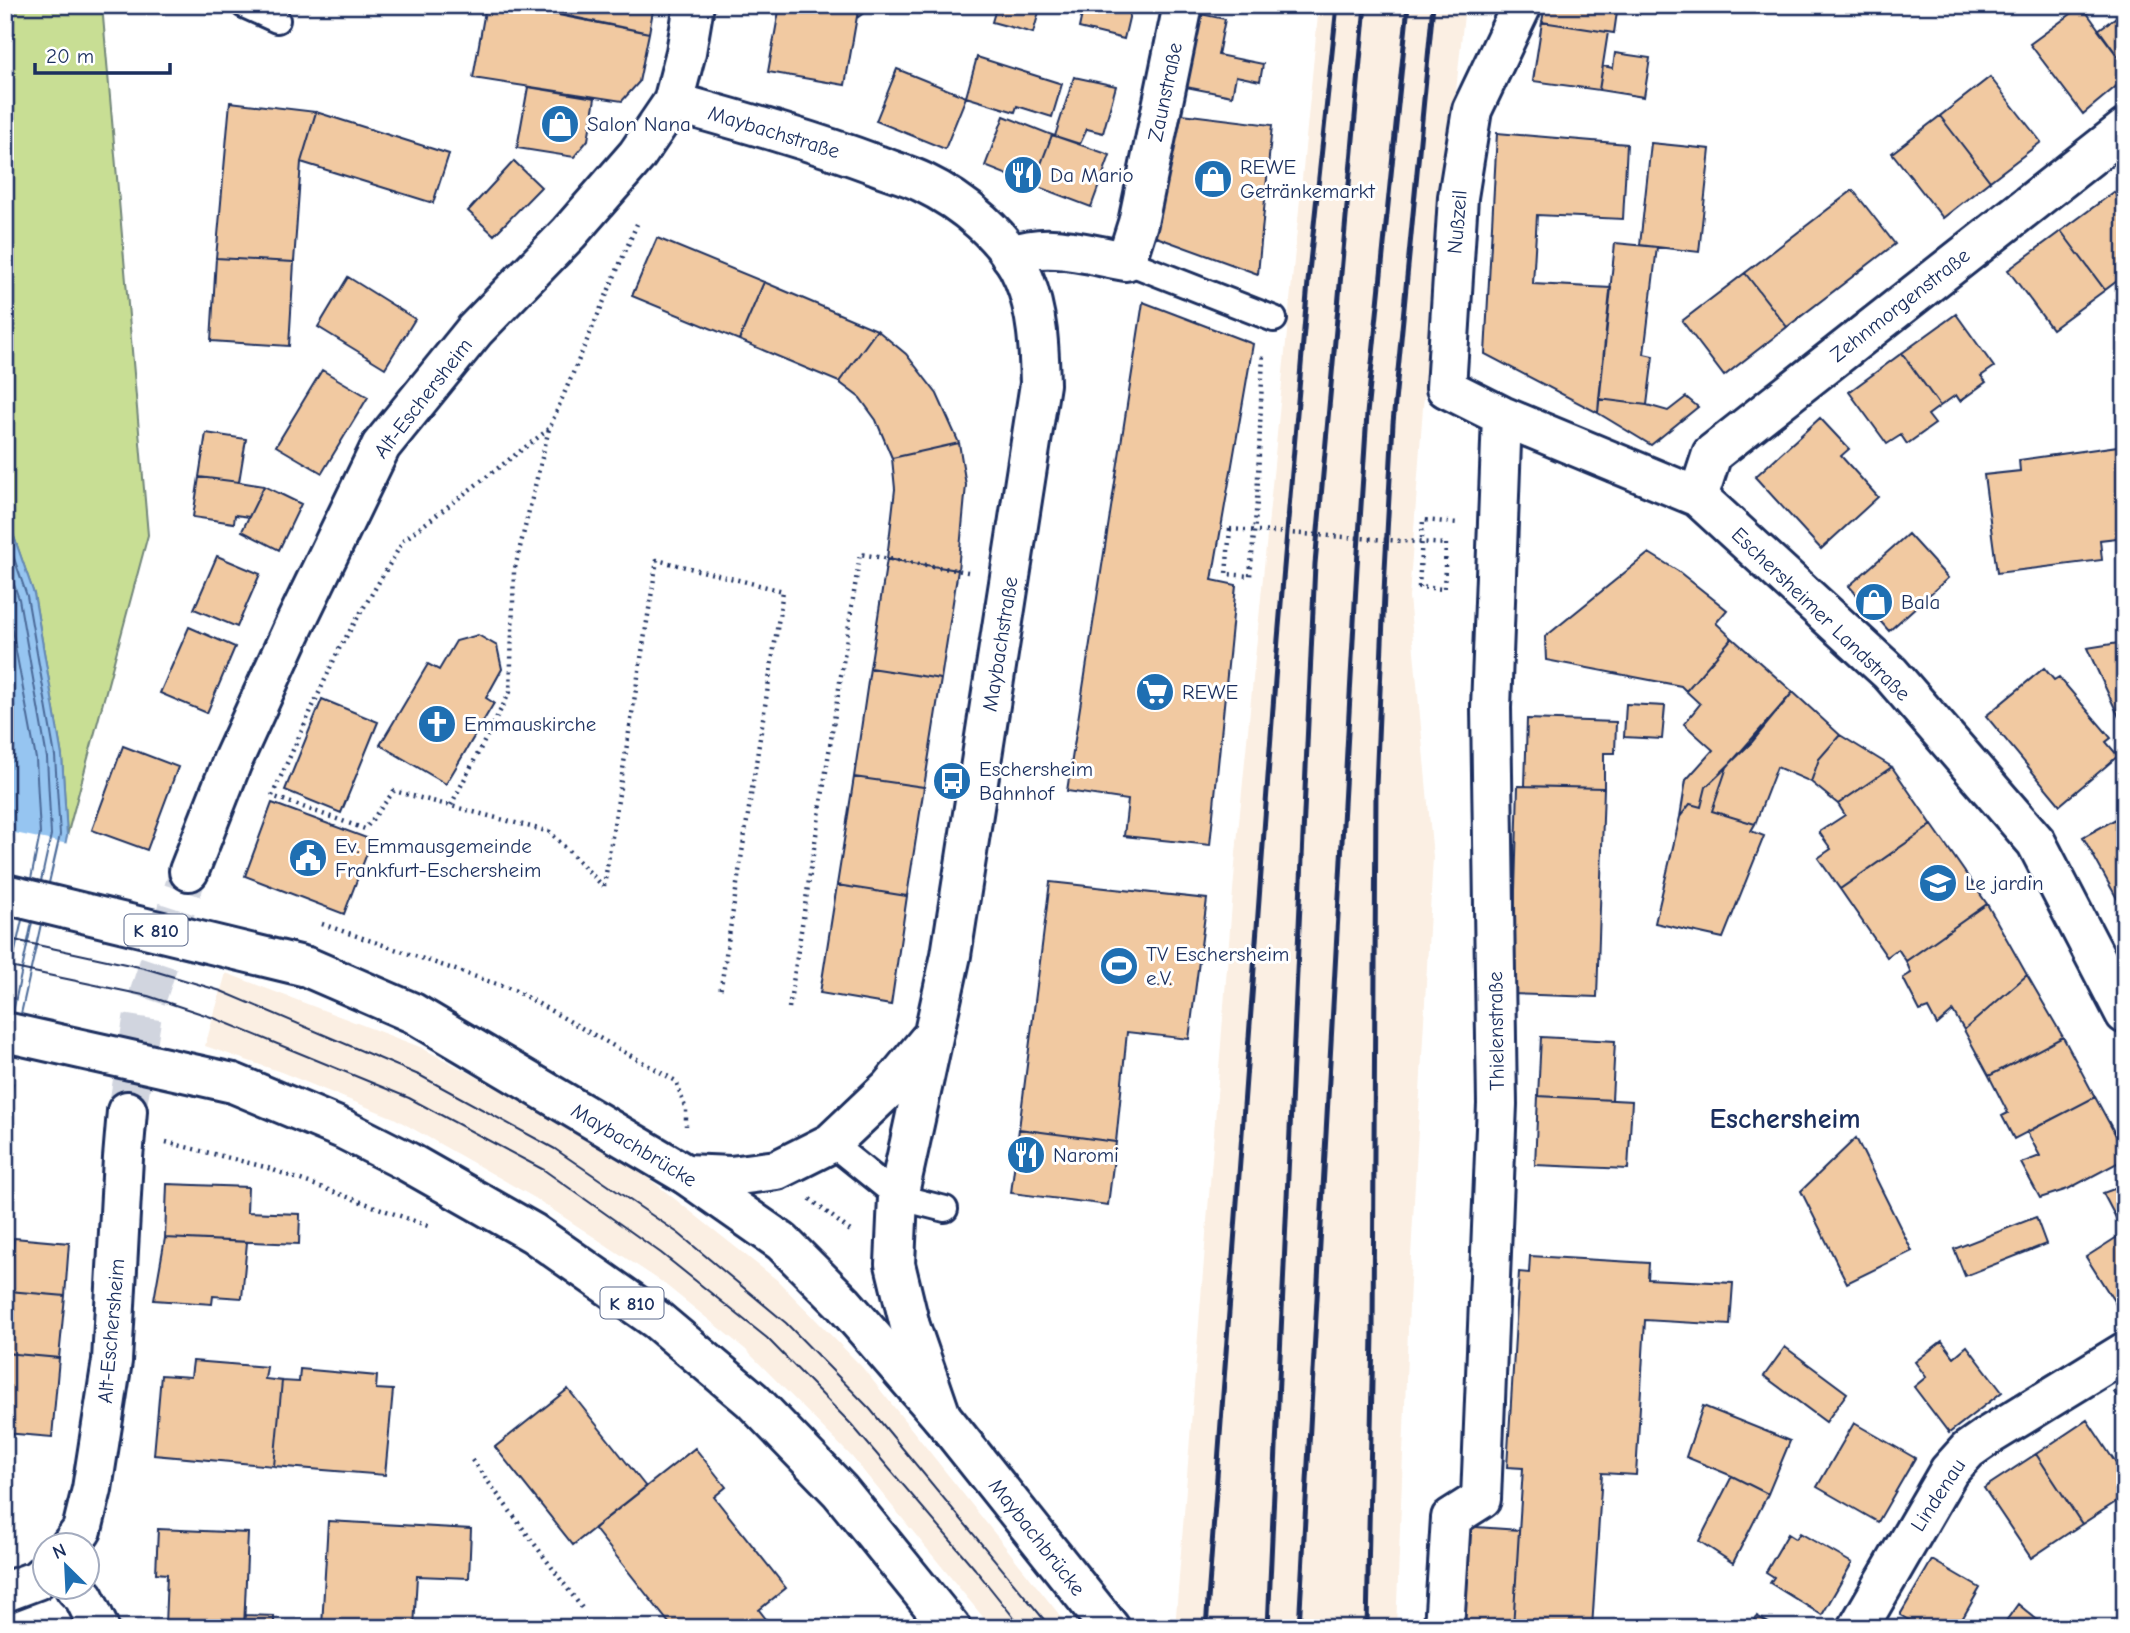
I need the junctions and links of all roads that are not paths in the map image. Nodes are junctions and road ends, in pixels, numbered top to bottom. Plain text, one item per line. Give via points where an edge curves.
1 (244, 5) edge
2 (694, 5) edge
3 (1183, 5) edge
4 (1522, 5) edge
5 (277, 20) dead end
6 (673, 102) junction
7 (2125, 129) edge
8 (1011, 256) junction
9 (1126, 261) junction
10 (1274, 319) dead end
11 (1502, 416) junction
12 (1698, 497) junction
13 (189, 871) tunnel mouth
14 (5, 894) edge
15 (2125, 1014) edge
16 (5, 1032) edge
17 (932, 1036) junction
18 (127, 1111) tunnel mouth
19 (831, 1143) junction
20 (685, 1174) junction
21 (898, 1197) junction
22 (945, 1209) dead end
23 (2125, 1352) edge
24 (941, 1416) junction
25 (80, 1532) edge
26 (32, 1582) edge
27 (5, 1592) edge
28 (86, 1602) edge
29 (99, 1628) edge
30 (951, 1628) edge
31 (1110, 1628) edge
32 (1444, 1628) edge
33 (1858, 1628) edge

1 - 5 lane
2 - 6 street, Alt-Eschersheim
3 - 9 street, Zaunstraße
4 - 11 street, Nußzeil via 1472,110 1458,197 1446,388
6 - 8 street, Maybachstraße via 831,148 922,182 961,205
6 - 13 street, Alt-Eschersheim via 637,155 475,330 381,446 232,762
7 - 12 street, Zehnmorgenstraße via 1712,454
8 - 9 street via 1040,248
8 - 17 street, Maybachstraße via 1024,279 1038,328 1040,384 951,955
9 - 10 lane
11 - 12 street, Eschersheimer Landstraße
11 - 32 street, Thielenstraße via 1491,708 1497,1104 1482,1486 1481,1499 1451,1518
12 - 15 street, Eschersheimer Landstraße via 1889,673 2036,842
14 - 20 street, Maybachbrücke / K 810, bridge via 307,967 412,1013
16 - 30 street, K 810, bridge via 233,1083 343,1129 533,1233 657,1320 752,1401 839,1491
17 - 19 street, Maybachstraße via 890,1087
17 - 21 street, Maybachstraße
18 - 25 street, Alt-Eschersheim via 112,1361 92,1489
19 - 20 street, Maybachstraße via 777,1170 731,1177
19 - 21 lane
20 - 24 street, Maybachbrücke / K 810 via 782,1242 843,1303
21 - 22 lane
21 - 24 street, Maybachstraße via 895,1264 910,1326
23 - 33 street, Lindenau via 1968,1450 1949,1471
24 - 31 street, Maybachbrücke / K 810
26 - 27 street
28 - 29 street

